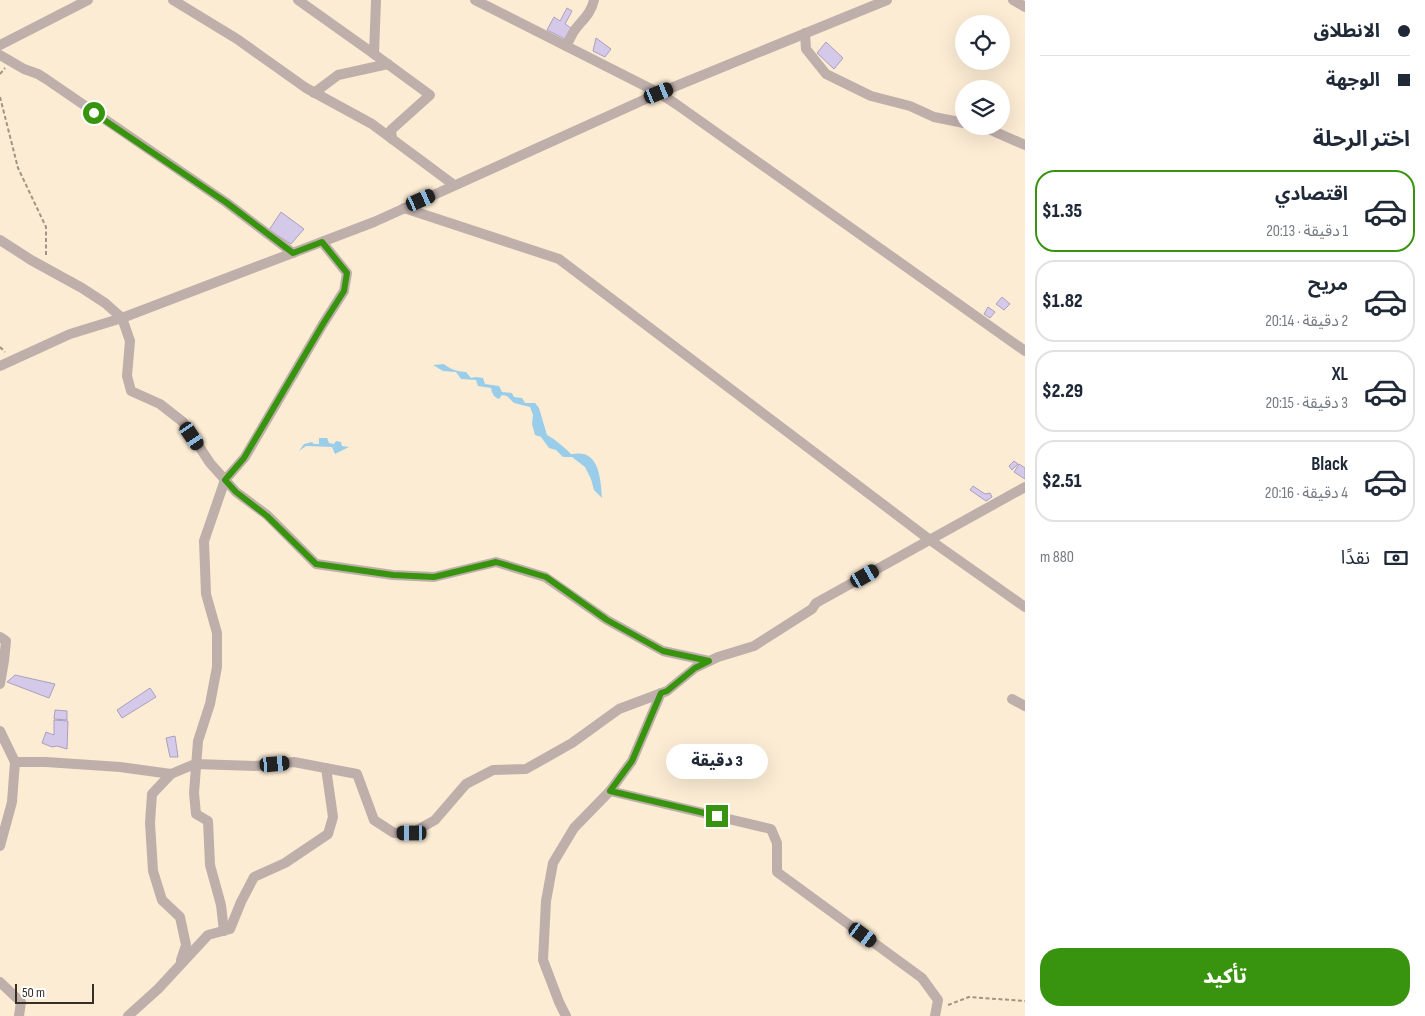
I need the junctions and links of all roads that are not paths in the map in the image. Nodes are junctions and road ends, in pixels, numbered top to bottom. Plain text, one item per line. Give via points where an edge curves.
1 (88, 0) edge
2 (173, 0) edge
3 (298, 0) edge
4 (376, 0) edge
5 (476, 0) edge
6 (594, 0) edge
7 (887, 0) edge
8 (1013, 0) edge
9 (865, 4) edge
10 (1025, 7) edge
11 (805, 33) junction
12 (0, 45) edge
13 (566, 46) junction
14 (374, 54) junction
15 (0, 55) edge
16 (388, 64) junction
17 (314, 93) junction
18 (659, 93) junction
19 (955, 121) edge
20 (1002, 135) edge
21 (392, 139) junction
22 (1025, 145) edge
23 (454, 185) junction
24 (404, 208) junction
25 (0, 240) edge
26 (322, 242) junction
27 (293, 253) junction
28 (122, 318) junction
29 (1025, 351) edge
30 (0, 366) edge
31 (225, 480) junction
32 (1025, 487) edge
33 (930, 540) junction
34 (1025, 607) edge
35 (0, 637) edge
36 (709, 661) junction
37 (0, 684) edge
38 (661, 693) junction
39 (1012, 698) dead end
40 (1025, 706) edge
41 (0, 731) edge
42 (15, 762) junction
43 (195, 764) junction
44 (326, 768) junction
45 (171, 774) junction
46 (610, 791) junction
47 (0, 846) edge
48 (224, 931) junction
49 (180, 964) junction
50 (0, 982) edge
51 (935, 1013) edge
52 (19, 1016) edge
53 (128, 1016) edge
54 (566, 1016) edge

1 - 12 street
2 - 17 street via 237,38
3 - 14 street
4 - 14 street
5 - 13 street
6 - 13 street
7 - 9 street
8 - 10 street
9 - 11 street
11 - 18 street
11 - 19 street via 806,49 826,74 871,96
13 - 18 street
14 - 16 street
15 - 27 street via 46,79 227,203
16 - 17 street via 338,75
16 - 21 street via 430,95 391,130
17 - 21 street via 372,124
18 - 23 street
18 - 29 street
20 - 22 street
21 - 23 street
23 - 24 street
24 - 26 street
24 - 33 street via 559,259
25 - 28 street via 82,288
26 - 27 street
26 - 31 street via 347,273 344,291 244,458
27 - 28 street
28 - 30 street via 70,334
28 - 31 street via 130,341 127,376 131,391 160,404 183,422
31 - 36 street via 316,564 393,575 434,577 496,562 546,577 607,620 663,651
31 - 43 street via 204,541 206,594 217,633 217,667
32 - 33 street
33 - 34 street
33 - 36 street via 816,604 812,610 754,646
35 - 37 street via 6,641
36 - 38 street
38 - 44 street via 619,709 572,743 526,769 493,770 466,784 435,820 412,833 394,833 374,820 357,774
38 - 46 street via 632,761
39 - 40 street
41 - 42 street
42 - 45 street via 120,767
42 - 47 street via 12,802
43 - 44 street via 255,766 294,762
43 - 45 street
43 - 48 street via 196,814 208,821 210,865
44 - 48 street via 333,817 328,834 254,877 230,929
45 - 49 street via 152,794 150,823 153,870 162,900 180,917 186,945
46 - 51 street via 771,829 777,843 777,872 922,978 938,1000
46 - 54 street via 574,828 553,863 546,902 543,960
48 - 49 street via 208,934
49 - 53 street via 158,990
50 - 52 street via 21,1002

